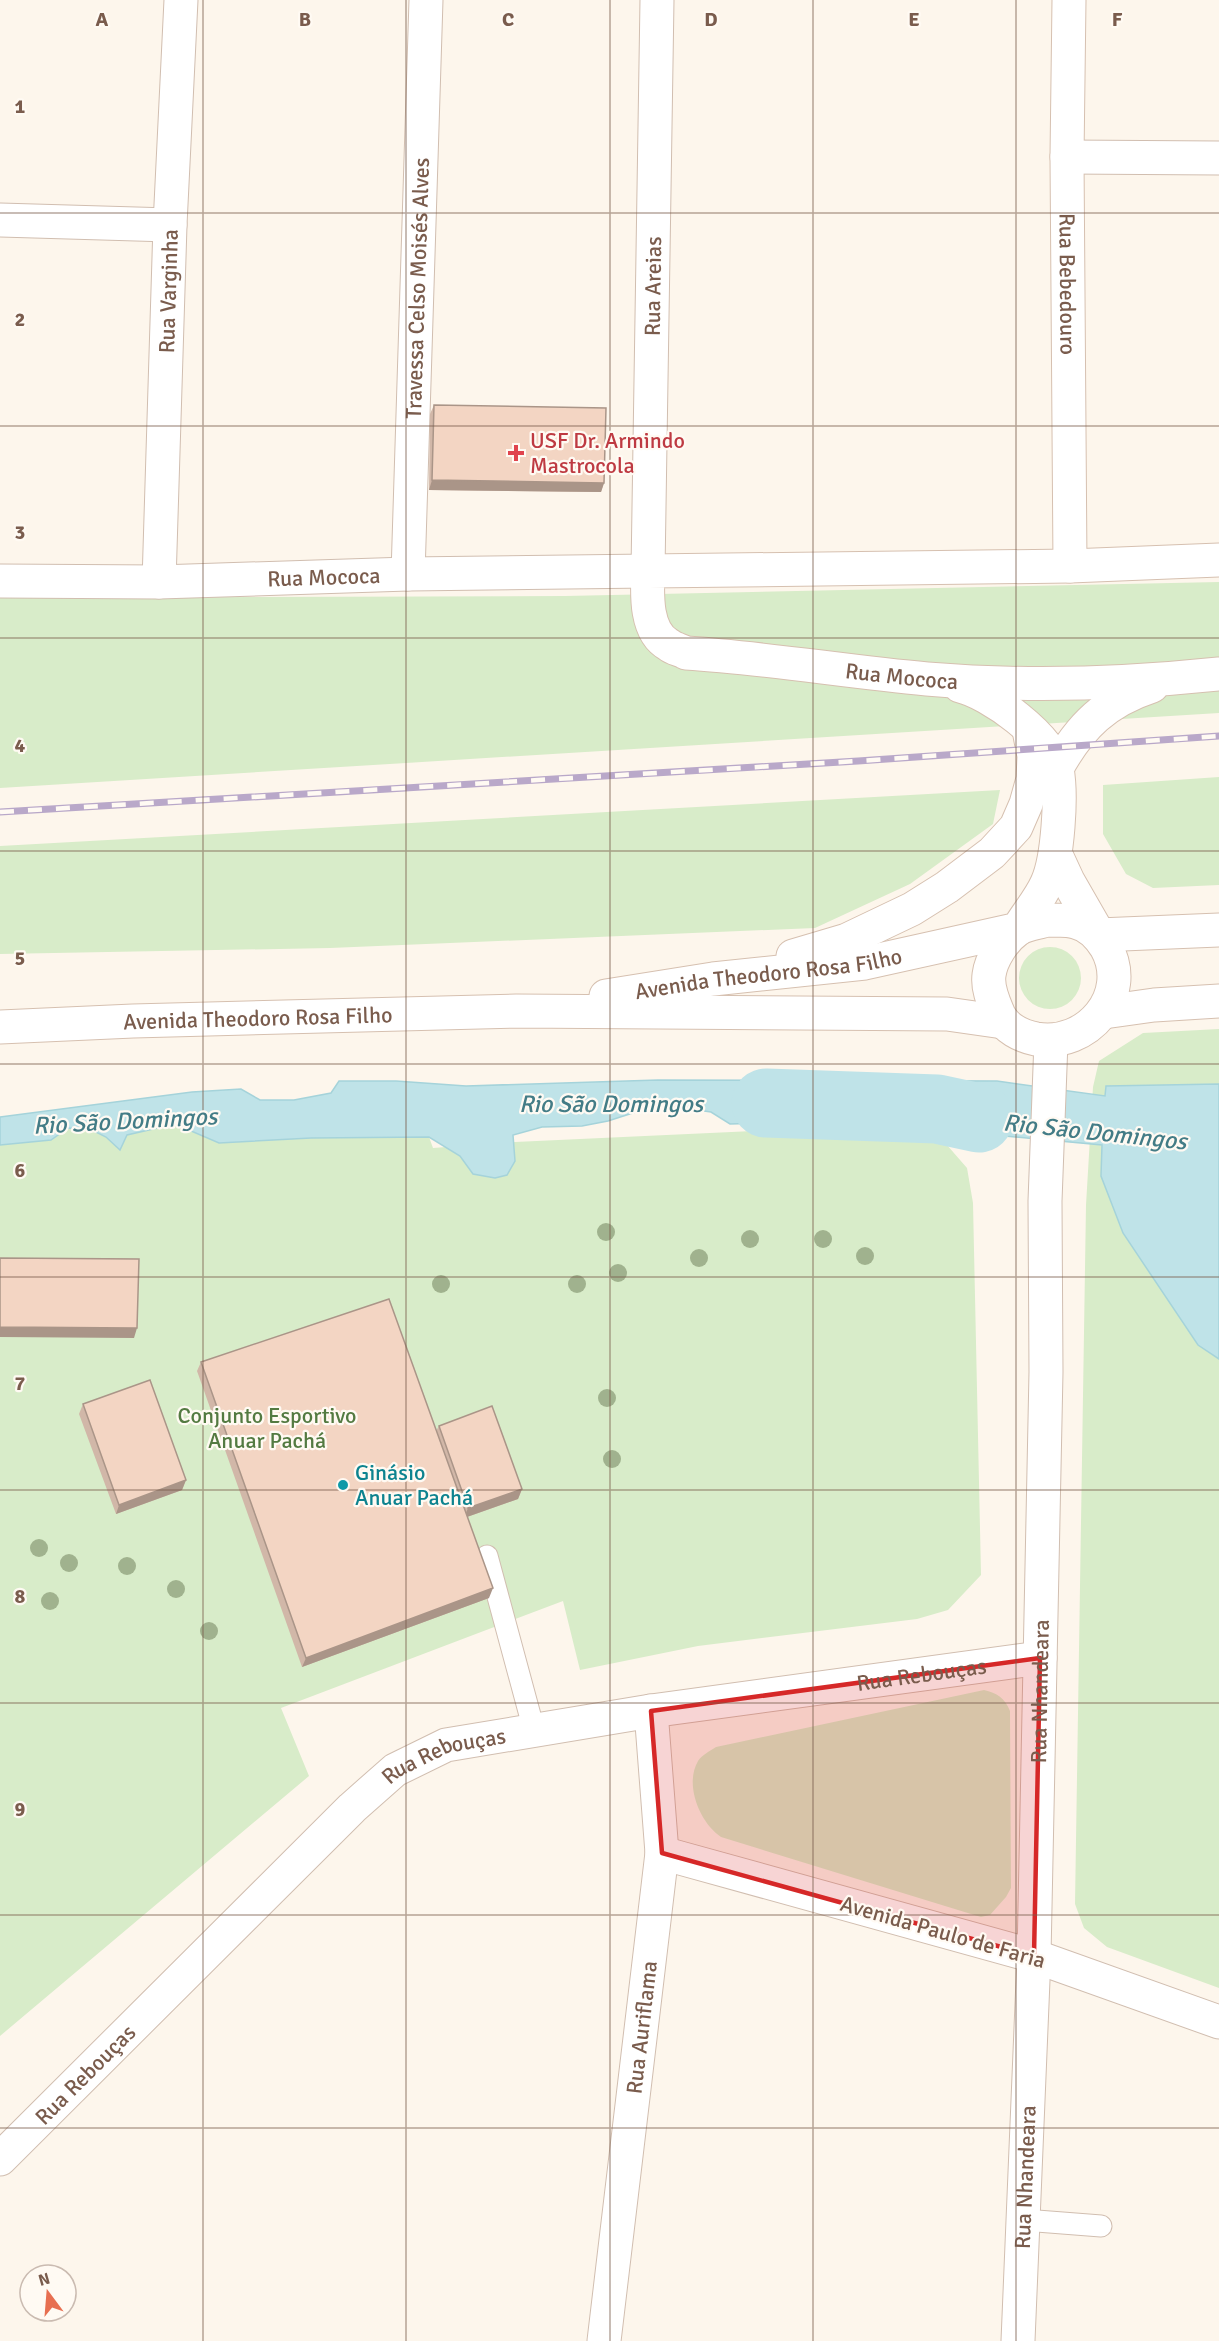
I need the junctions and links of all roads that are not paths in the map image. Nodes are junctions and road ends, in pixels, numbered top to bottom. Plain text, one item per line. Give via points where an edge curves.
1 (181, 0) edge
2 (426, 0) edge
3 (657, 0) edge
4 (1069, 0) edge
5 (1067, 157) junction
6 (1219, 158) edge
7 (0, 220) edge
8 (170, 225) junction
9 (1219, 560) edge
10 (1070, 566) junction
11 (648, 571) junction
12 (408, 574) junction
13 (0, 581) edge
14 (159, 582) junction
15 (1219, 674) edge
16 (929, 679) junction
17 (1173, 679) junction
18 (1029, 728) junction
19 (1057, 768) junction
20 (1056, 855) junction
21 (1018, 929) junction
22 (1219, 930) edge
23 (1099, 935) junction
24 (713, 979) junction
25 (1219, 1001) edge
26 (516, 1011) junction
27 (1104, 1012) junction
28 (1003, 1022) junction
29 (0, 1027) edge
30 (1051, 1041) junction
31 (487, 1556) dead end
32 (1040, 1658) junction
33 (651, 1711) junction
34 (534, 1730) junction
35 (663, 1853) junction
36 (1034, 1956) junction
37 (1219, 2022) edge
38 (0, 2159) edge
39 (1024, 2220) junction
40 (1101, 2226) dead end
41 (604, 2341) edge
42 (1018, 2341) edge

1 - 8 street, Rua Varginha
2 - 12 street, Travessa Celso Moisés Alves
3 - 11 street, Rua Areias
4 - 5 street, Rua Bebedouro
5 - 6 street
5 - 10 street, Rua Bebedouro
7 - 8 street
8 - 14 street, Rua Varginha
9 - 10 street, Rua Mococa
10 - 11 street, Rua Mococa
11 - 12 street, Rua Mococa
11 - 16 street, Rua Mococa via 646,598 654,627 667,645 686,653
12 - 14 street, Rua Mococa
13 - 14 street, Rua Mococa
15 - 17 street, Rua Mococa
16 - 17 street, Rua Mococa via 1058,684
16 - 18 street via 974,689
17 - 19 street via 1129,693 1112,704 1071,742
18 - 19 street
18 - 24 street via 1034,756 1026,804 1016,827 992,853 912,909 847,940
19 - 20 street
20 - 21 street via 1047,883
20 - 23 street
21 - 23 street via 1047,920 1075,922
21 - 24 street, Avenida Theodoro Rosa Filho via 865,963
21 - 28 street via 999,949 989,975 992,1000
22 - 23 street
23 - 27 street via 1112,959 1114,985
24 - 26 street, Avenida Theodoro Rosa Filho
25 - 27 street
26 - 28 street, Avenida Theodoro Rosa Filho via 947,1014
26 - 29 street, Avenida Theodoro Rosa Filho
27 - 30 street via 1079,1033
28 - 30 street via 1024,1037
30 - 32 street, Rua Nhandeara
31 - 34 lane
32 - 33 street, Rua Rebouças
32 - 36 street, Rua Nhandeara
33 - 34 street, Rua Rebouças
33 - 35 street, Rua Auriflama
34 - 38 street, Rua Rebouças via 446,1745 395,1770 352,1808
35 - 36 street, Avenida Paulo de Faria
35 - 41 street, Rua Auriflama
36 - 37 street, Avenida Paulo de Faria
36 - 39 street, Rua Nhandeara
39 - 40 lane
39 - 42 street, Rua Nhandeara

